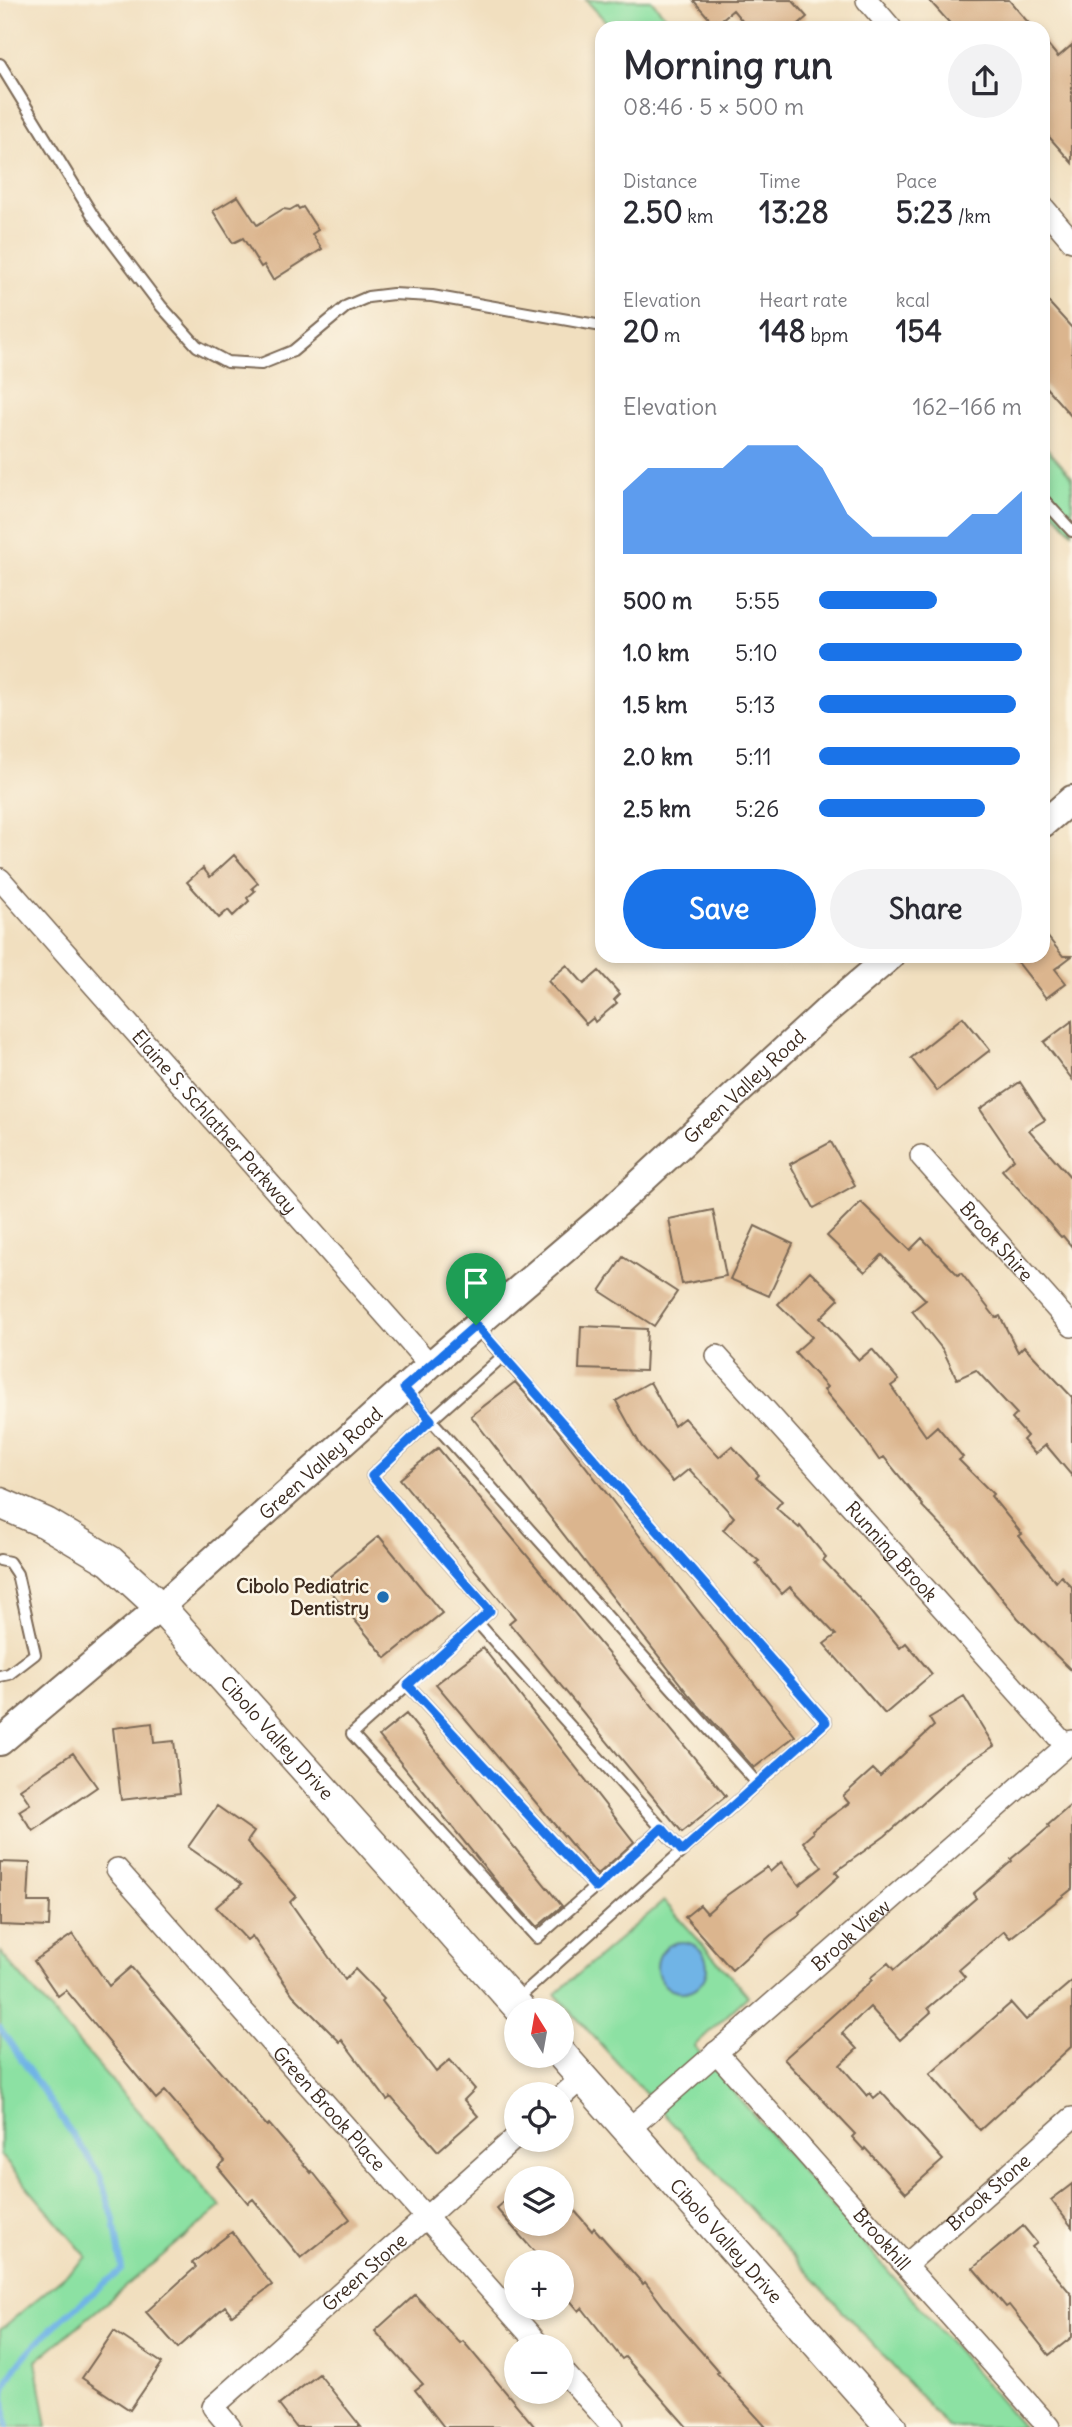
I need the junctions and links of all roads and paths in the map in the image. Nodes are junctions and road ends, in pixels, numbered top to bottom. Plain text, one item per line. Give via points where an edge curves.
1 (867, 0) edge
2 (885, 21) edge
3 (0, 64) edge
4 (1050, 215) edge
5 (1072, 241) edge
6 (595, 325) edge
7 (1050, 507) edge
8 (1072, 531) edge
9 (1072, 800) edge
10 (1050, 818) edge
11 (0, 879) edge
12 (883, 963) edge
13 (921, 1156) dead end
14 (476, 1325) junction
15 (1072, 1326) edge
16 (503, 1356) junction
17 (717, 1356) dead end
18 (430, 1366) junction
19 (404, 1388) junction
20 (431, 1420) junction
21 (0, 1503) edge
22 (0, 1560) edge
23 (159, 1607) junction
24 (477, 1622) junction
25 (0, 1676) edge
26 (408, 1685) junction
27 (0, 1742) edge
28 (1069, 1743) edge
29 (757, 1783) junction
30 (662, 1828) junction
31 (682, 1851) junction
32 (117, 1869) dead end
33 (596, 1888) junction
34 (511, 1998) edge
35 (526, 1998) edge
36 (716, 2052) junction
37 (574, 2089) edge
38 (1072, 2118) edge
39 (628, 2130) junction
40 (504, 2148) edge
41 (425, 2218) junction
42 (906, 2265) junction
43 (529, 2334) edge
44 (574, 2383) edge
45 (230, 2427) edge
46 (613, 2427) edge
47 (891, 2427) edge
48 (1049, 2427) edge

1 - 2 street
3 - 6 lane via 95,219 161,306 197,346 227,362 261,364 293,351 347,306 393,294 432,296
4 - 5 street
7 - 8 lane
9 - 10 street
11 - 18 street, Elaine S. Schlather Parkway
12 - 14 street, Green Valley Road
13 - 15 street, Brook Shire
14 - 16 lane
14 - 18 street, Green Valley Road
16 - 20 lane
16 - 29 lane via 826,1722
17 - 28 street, Running Brook
18 - 19 street, Green Valley Road
19 - 20 lane
19 - 23 street, Green Valley Road
20 - 24 lane via 372,1476 490,1611
20 - 29 lane
21 - 23 main road, Cibolo Valley Drive via 46,1523 110,1561
22 - 25 lane via 9,1562 17,1574 36,1654
23 - 27 street, Green Valley Road
23 - 34 main road, Cibolo Valley Drive
24 - 26 lane
24 - 30 lane
26 - 33 lane
26 - 33 lane via 352,1734 537,1938
28 - 36 street, Brook View
29 - 31 lane
30 - 31 lane
30 - 33 lane
31 - 35 lane
32 - 41 street, Green Brook Place
36 - 39 street, Brook View
36 - 42 street, Brookhill
37 - 39 main road, Cibolo Valley Drive
38 - 42 street, Brook Stone
39 - 47 main road, Cibolo Valley Drive
40 - 41 street, Green Stone
41 - 43 street, Green Brook Place
41 - 45 street, Green Stone via 213,2407
42 - 48 street, Brookhill
44 - 46 street

